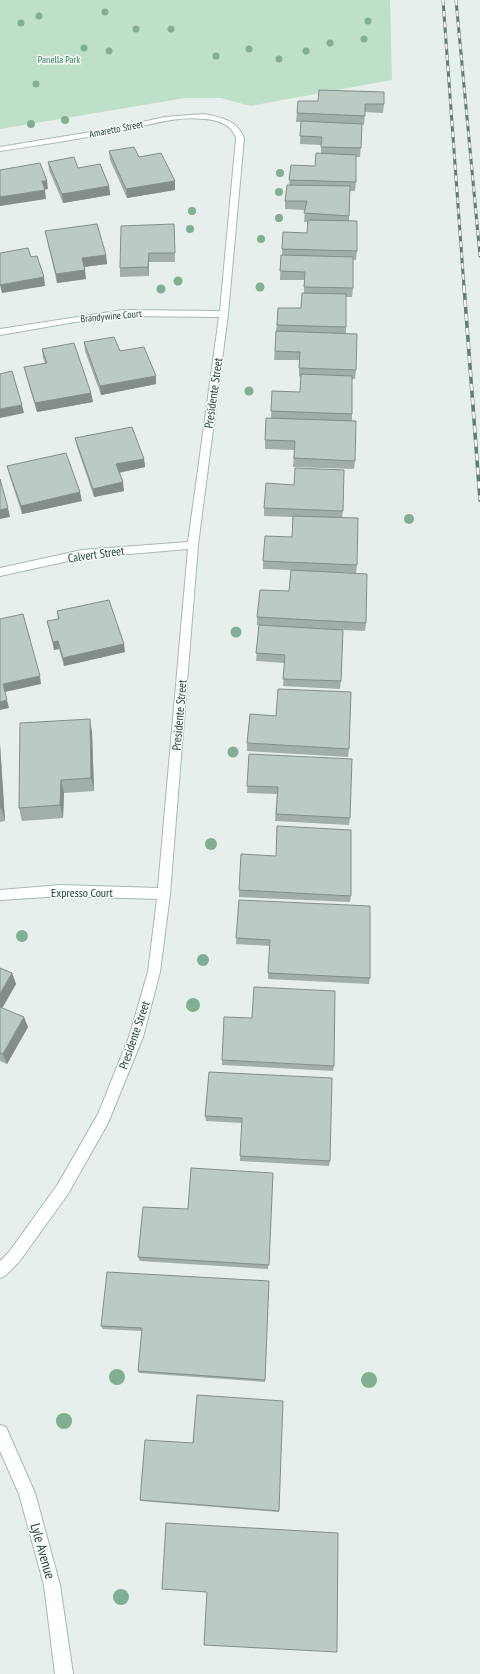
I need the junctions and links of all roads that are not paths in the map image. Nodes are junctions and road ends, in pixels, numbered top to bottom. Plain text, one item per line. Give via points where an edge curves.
1 (231, 124) joint
2 (0, 149) edge
3 (224, 314) junction
4 (0, 332) edge
5 (192, 545) junction
6 (0, 572) edge
7 (164, 894) junction
8 (0, 895) edge
9 (0, 1271) edge
10 (0, 1433) edge
11 (64, 1674) edge

1 - 2 street, Amaretto Street via 215,118 163,120
1 - 3 street, Presidente Street via 238,130 240,138
3 - 4 street, Brandywine Court via 123,313
3 - 5 street, Presidente Street
5 - 6 street, Calvert Street via 82,554
5 - 7 street, Presidente Street
7 - 8 street, Expresso Court via 81,890
7 - 9 street, Presidente Street via 154,972 138,1030 103,1118 63,1189 14,1257
10 - 11 street, Lyle Avenue via 27,1493 52,1585

